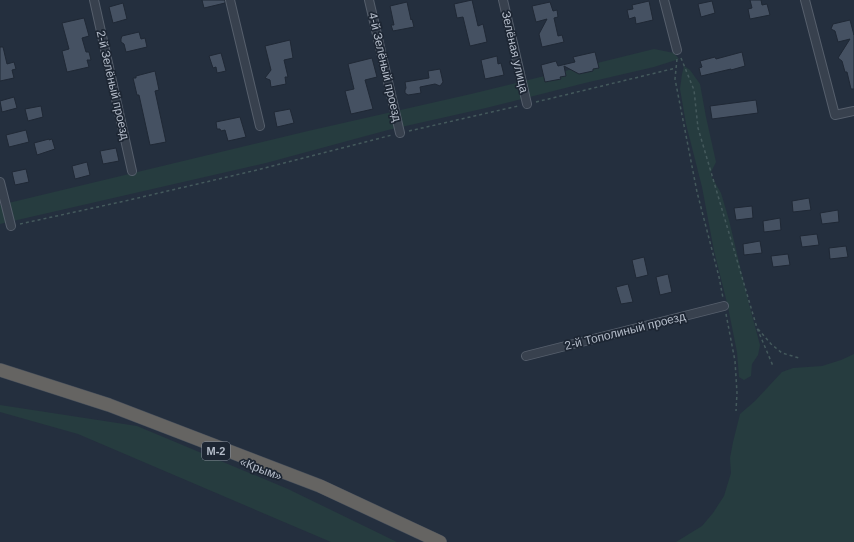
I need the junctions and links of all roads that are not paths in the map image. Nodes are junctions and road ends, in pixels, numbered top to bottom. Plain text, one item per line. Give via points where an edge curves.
1 (94, 0) edge
2 (230, 0) edge
3 (369, 0) edge
4 (503, 0) edge
5 (664, 0) edge
6 (805, 0) edge
7 (678, 50) road end
8 (527, 104) road end
9 (854, 111) edge
10 (260, 126) dead end
11 (400, 133) road end
12 (132, 171) dead end
13 (0, 182) edge
14 (11, 226) road end
15 (724, 306) road end
16 (526, 356) dead end
17 (0, 370) edge
18 (0, 376) edge
19 (427, 542) edge
20 (440, 542) edge

1 - 12 street, 2-й Зелёный проезд
2 - 10 street
3 - 11 street, 4-й Зелёный проезд
4 - 8 street, Зелёная улица
5 - 7 street
6 - 9 street via 835,115
13 - 14 street
15 - 16 street, 2-й Тополиный проезд
17 - 20 highway via 109,405 320,486
18 - 19 highway, «Крым» / М-2 via 146,425 280,476

